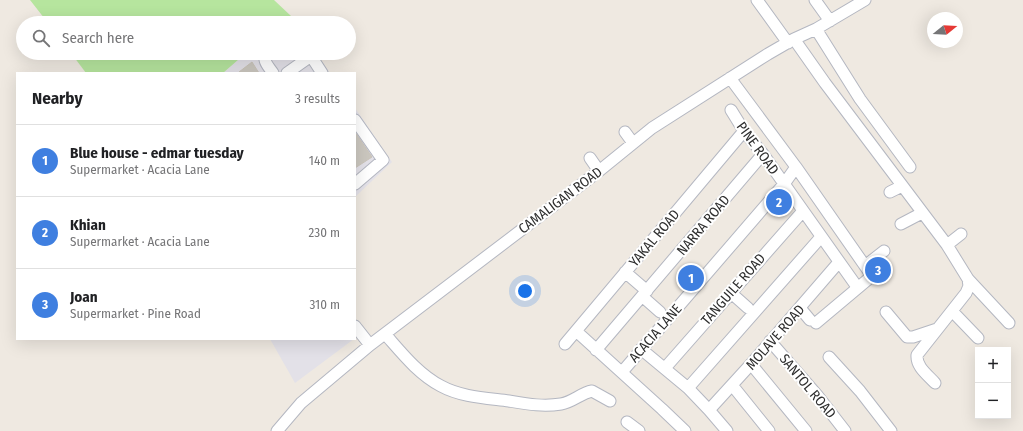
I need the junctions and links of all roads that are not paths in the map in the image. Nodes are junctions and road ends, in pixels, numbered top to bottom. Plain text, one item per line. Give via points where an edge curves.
1 (757, 0) edge
2 (815, 0) edge
3 (865, 0) edge
4 (830, 21) junction
5 (816, 29) junction
6 (791, 41) junction
7 (265, 60) edge
8 (304, 60) edge
9 (313, 60) edge
10 (272, 72) edge
11 (288, 72) edge
12 (321, 72) edge
13 (730, 78) junction
14 (731, 110) dead end
15 (356, 121) edge
16 (744, 131) junction
17 (625, 132) dead end
18 (634, 143) junction
19 (763, 154) junction
20 (590, 158) dead end
21 (796, 167) junction
22 (910, 167) dead end
23 (599, 171) junction
24 (356, 183) edge
25 (784, 184) junction
26 (902, 186) junction
27 (890, 192) dead end
28 (802, 210) junction
29 (922, 213) junction
30 (901, 224) dead end
31 (961, 234) dead end
32 (822, 237) junction
33 (947, 245) junction
34 (884, 251) dead end
35 (839, 262) junction
36 (865, 266) junction
37 (626, 272) junction
38 (968, 279) junction
39 (854, 284) dead end
40 (730, 292) junction
41 (645, 294) junction
42 (748, 308) dead end
43 (800, 308) junction
44 (952, 310) junction
45 (660, 312) dead end
46 (886, 312) dead end
47 (1009, 323) dead end
48 (356, 327) edge
49 (938, 328) junction
50 (576, 331) junction
51 (385, 334) junction
52 (978, 338) dead end
53 (770, 341) junction
54 (565, 344) dead end
55 (370, 345) junction
56 (641, 349) junction
57 (596, 350) junction
58 (829, 357) dead end
59 (751, 364) junction
60 (665, 368) junction
61 (622, 372) junction
62 (935, 383) dead end
63 (732, 385) junction
64 (688, 388) junction
65 (610, 401) dead end
66 (709, 410) junction
67 (627, 422) dead end
68 (277, 431) edge
69 (639, 431) edge
70 (684, 431) edge
71 (728, 431) edge
72 (769, 431) edge
73 (806, 431) edge
74 (845, 431) edge
75 (891, 431) edge

1 - 6 street
2 - 4 street
3 - 4 street, CAMALIGAN ROAD
4 - 5 street, CAMALIGAN ROAD
5 - 6 street, CAMALIGAN ROAD
5 - 22 street via 860,99
6 - 13 street, CAMALIGAN ROAD
6 - 26 street
7 - 10 street
8 - 11 street
9 - 12 street
13 - 18 street, CAMALIGAN ROAD via 652,128
13 - 21 street
14 - 16 street, PINE ROAD
15 - 24 street via 382,160
16 - 19 street, PINE ROAD
16 - 37 street, YAKAL ROAD
17 - 18 street
18 - 23 street, CAMALIGAN ROAD
19 - 25 street, PINE ROAD
19 - 41 street, NARRA ROAD
20 - 23 street
21 - 25 street, ACACIA LANE
21 - 36 street
23 - 51 street, CAMALIGAN ROAD
25 - 28 street, PINE ROAD
25 - 56 street, ACACIA LANE
26 - 27 street
26 - 29 street
28 - 32 street, PINE ROAD
28 - 40 street, TANGUILE ROAD
29 - 30 street
29 - 33 street
31 - 33 street
32 - 35 street, PINE ROAD
32 - 64 street
33 - 38 street
34 - 36 street
35 - 39 street, PINE ROAD
35 - 43 street, MOLAVE ROAD
36 - 43 street via 872,276 813,321
37 - 41 street
37 - 50 street, YAKAL ROAD
38 - 44 street via 966,293
38 - 47 street
40 - 42 street
40 - 60 street, TANGUILE ROAD
41 - 45 street
41 - 57 street, NARRA ROAD
43 - 53 street, MOLAVE ROAD
44 - 49 street
44 - 52 street
46 - 49 street via 907,337
48 - 55 street
49 - 62 street via 917,355 916,360
50 - 54 street, YAKAL ROAD
50 - 57 street
51 - 55 street, CAMALIGAN ROAD
51 - 65 street via 428,377 440,386 457,393 543,406 571,402 592,391
53 - 59 street, MOLAVE ROAD
53 - 74 street, SANTOL ROAD
55 - 68 street, CAMALIGAN ROAD via 301,403
56 - 60 street
56 - 61 street, ACACIA LANE
57 - 61 street
58 - 75 street
59 - 63 street, MOLAVE ROAD
59 - 73 street
60 - 64 street
61 - 70 street
63 - 66 street, MOLAVE ROAD
63 - 72 street
64 - 66 street
66 - 71 street
67 - 69 street

